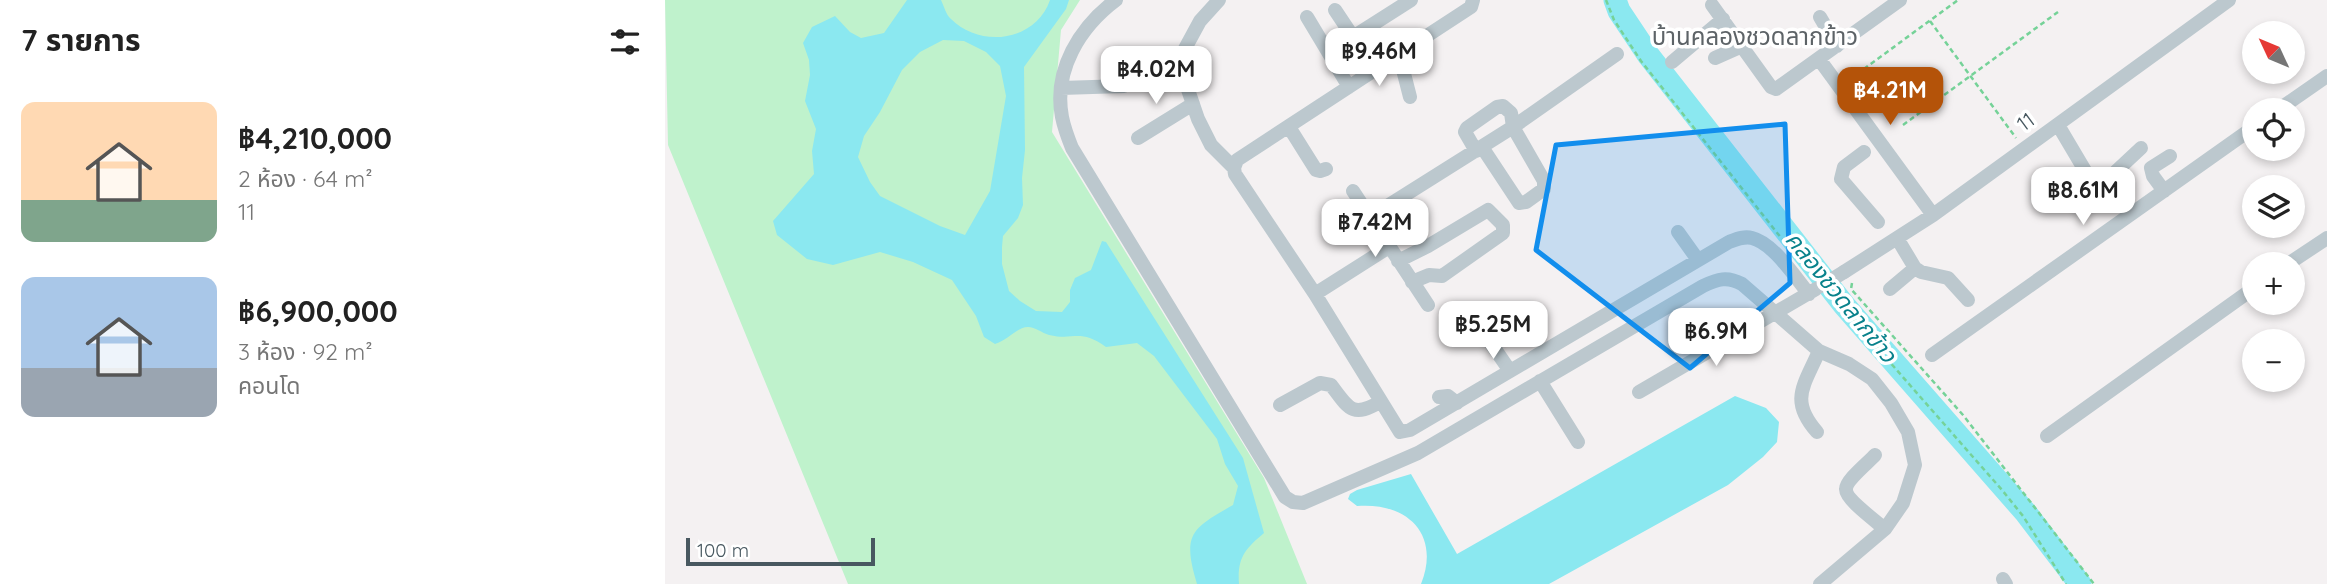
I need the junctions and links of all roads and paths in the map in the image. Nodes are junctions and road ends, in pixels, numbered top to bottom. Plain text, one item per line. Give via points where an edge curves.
1 (1116, 0) edge
2 (1219, 0) edge
3 (1411, 0) edge
4 (1473, 0) edge
5 (1901, 0) edge
6 (1958, 0) edge
7 (2229, 0) edge
8 (1711, 5) dead end
9 (1335, 10) dead end
10 (2058, 12) dead end
11 (1307, 18) dead end
12 (1820, 18) dead end
13 (1723, 19) junction
14 (1930, 21) junction
15 (1353, 37) junction
16 (1742, 46) junction
17 (1837, 46) junction
18 (1399, 54) junction
19 (1617, 54) dead end
20 (1716, 58) dead end
21 (1819, 59) junction
22 (1672, 62) dead end
23 (1375, 70) junction
24 (1857, 74) dead end
25 (1971, 76) junction
26 (2327, 76) edge
27 (1124, 86) dead end
28 (1349, 87) junction
29 (1061, 88) junction
30 (1411, 97) dead end
31 (2296, 98) edge
32 (1193, 104) junction
33 (1903, 125) dead end
34 (2058, 125) junction
35 (1289, 127) junction
36 (1513, 127) junction
37 (2242, 136) edge
38 (1137, 138) dead end
39 (2141, 148) dead end
40 (1479, 149) junction
41 (2025, 149) junction
42 (1864, 152) dead end
43 (2170, 156) dead end
44 (1234, 168) junction
45 (1326, 169) dead end
46 (2096, 190) junction
47 (1353, 191) dead end
48 (2164, 191) junction
49 (2106, 206) dead end
50 (1933, 215) junction
51 (1370, 217) junction
52 (1878, 222) dead end
53 (1678, 232) dead end
54 (1897, 238) junction
55 (2327, 238) edge
56 (1388, 247) junction
57 (2305, 253) edge
58 (1698, 260) junction
59 (1398, 261) junction
60 (1857, 263) junction
61 (1915, 268) junction
62 (1412, 282) junction
63 (1890, 289) dead end
64 (1815, 290) junction
65 (1315, 294) junction
66 (2242, 297) edge
67 (1968, 300) dead end
68 (1429, 305) dead end
69 (1776, 314) junction
70 (1488, 339) dead end
71 (1819, 351) junction
72 (1931, 355) dead end
73 (1510, 371) junction
74 (1540, 381) junction
75 (1639, 392) dead end
76 (1439, 397) dead end
77 (1380, 402) junction
78 (1457, 402) junction
79 (1280, 405) dead end
80 (1817, 432) dead end
81 (2047, 436) dead end
82 (1578, 442) dead end
83 (1875, 455) dead end
84 (1885, 529) junction
85 (1820, 584) edge
86 (2094, 584) edge

1 - 29 street via 1096,15 1075,45 1066,61
2 - 32 street via 1200,21 1181,56
3 - 15 street
4 - 18 street via 1471,7
5 - 17 street
6 - 14 path
7 - 34 street, 11
8 - 13 street
9 - 15 street
10 - 25 path
11 - 28 street
12 - 17 street
13 - 16 street
13 - 22 street
14 - 24 path
14 - 25 path
15 - 23 street
16 - 20 street
16 - 21 street via 1776,89
17 - 21 street
18 - 23 street
18 - 30 street
19 - 36 street
21 - 50 street
23 - 28 street
25 - 33 path
25 - 41 path
26 - 31 street
27 - 29 street
28 - 35 street
29 - 74 street via 1062,115 1072,148 1285,497 1293,502 1303,503 1417,453
32 - 38 street
32 - 44 street via 1211,145
34 - 41 street, 11
34 - 46 street
35 - 44 street via 1237,160
35 - 45 street via 1317,170
36 - 40 street
36 - 40 street via 1511,113 1497,107 1465,132
36 - 40 street via 1545,187 1526,202 1516,200
37 - 48 street
39 - 46 street
40 - 51 street
41 - 50 street, 11
42 - 52 street via 1844,167 1841,179
43 - 48 street via 2151,169
44 - 65 street
46 - 49 street
47 - 51 street
48 - 72 street
50 - 54 street, 11
51 - 56 street
53 - 58 street
54 - 60 street, 11
54 - 61 street
55 - 57 street
56 - 59 street
56 - 65 street
58 - 64 street via 1729,242 1753,238 1768,245
58 - 73 street
59 - 62 street
59 - 62 street via 1486,211 1503,225 1503,233 1442,276 1429,275
60 - 64 street, 11, bridge
60 - 86 path via 1851,289 1963,415
61 - 63 street
61 - 67 street via 1948,278
62 - 68 street
64 - 69 street, 11
65 - 77 street
66 - 81 street
69 - 71 street
69 - 74 street via 1742,284 1721,278
69 - 75 street, 11
70 - 73 street
71 - 80 street via 1801,394 1806,419
71 - 84 street via 1872,379 1908,432 1915,465 1903,503
73 - 78 street
74 - 82 street
76 - 78 street
77 - 78 street via 1403,432
77 - 79 street via 1356,412 1331,385 1320,383
83 - 84 street via 1851,479 1846,491
84 - 85 street

